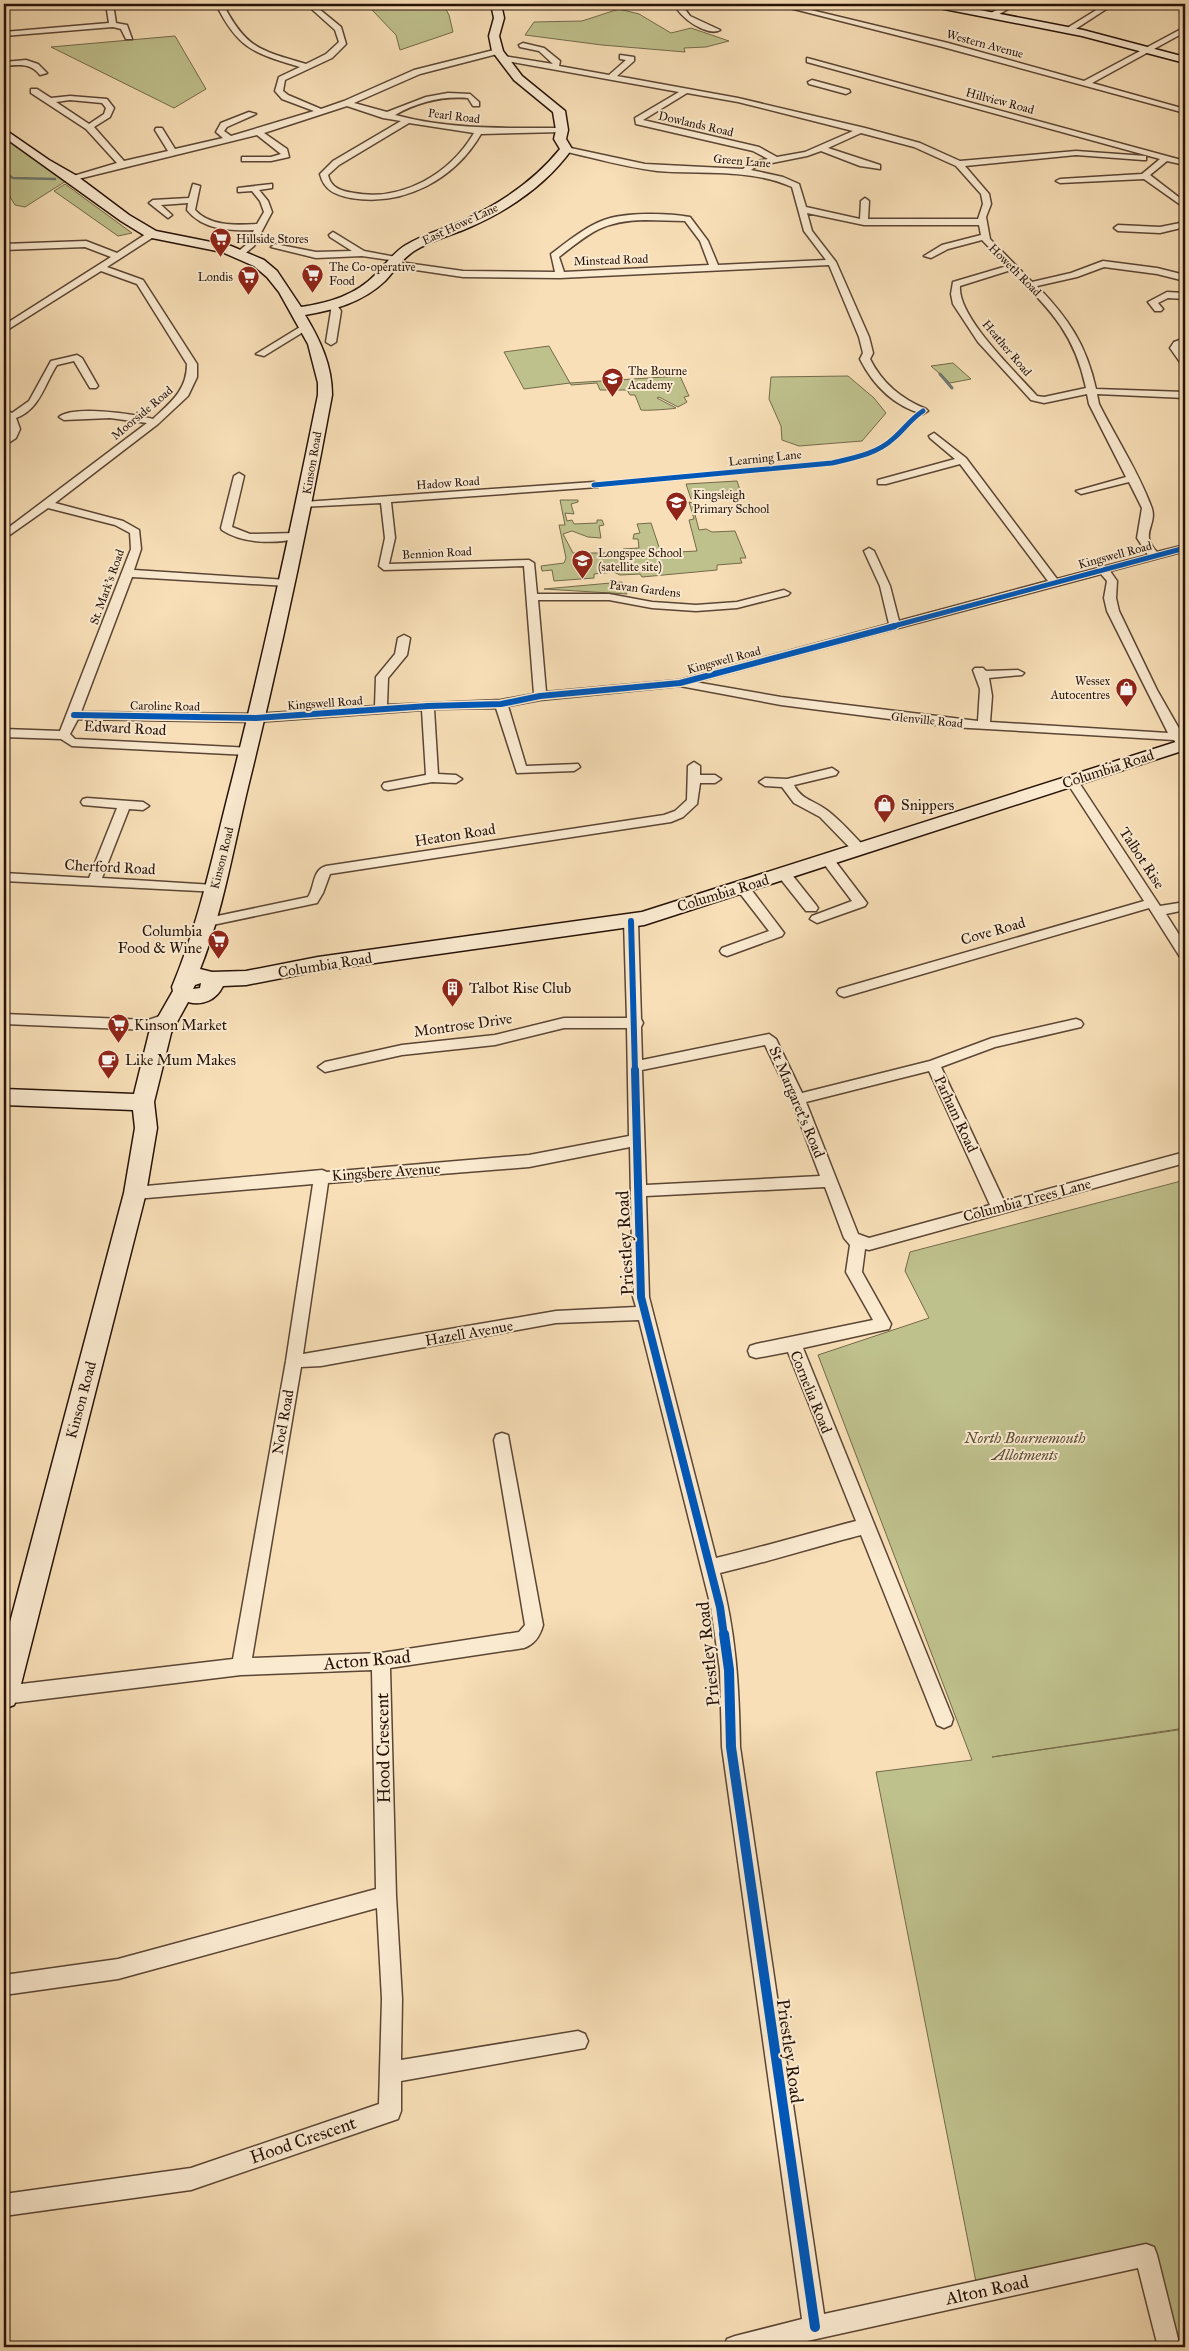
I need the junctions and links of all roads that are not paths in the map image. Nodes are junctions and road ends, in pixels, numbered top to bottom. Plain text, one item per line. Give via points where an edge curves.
1 (46, 4) edge
2 (110, 4) edge
3 (220, 4) edge
4 (308, 4) edge
5 (496, 4) edge
6 (678, 4) edge
7 (782, 4) edge
8 (934, 4) edge
9 (1013, 4) edge
10 (1110, 4) edge
11 (4, 8) edge
12 (991, 15) junction
13 (114, 25) junction
14 (1185, 29) edge
15 (716, 30) dead end
16 (1068, 30) junction
17 (4, 34) edge
18 (129, 37) dead end
19 (523, 45) dead end
20 (1147, 50) junction
21 (504, 57) junction
22 (631, 58) dead end
23 (810, 60) dead end
24 (1185, 60) edge
25 (4, 64) edge
26 (307, 67) junction
27 (555, 67) junction
28 (43, 73) dead end
29 (866, 76) junction
30 (611, 77) junction
31 (812, 82) dead end
32 (1086, 82) junction
33 (677, 89) junction
34 (836, 89) junction
35 (687, 90) junction
36 (34, 91) dead end
37 (846, 92) dead end
38 (49, 101) junction
39 (347, 103) junction
40 (476, 104) dead end
41 (1185, 111) edge
42 (322, 112) junction
43 (252, 114) dead end
44 (386, 116) junction
45 (407, 121) junction
46 (89, 127) junction
47 (159, 130) dead end
48 (562, 130) junction
49 (862, 130) junction
50 (479, 131) junction
51 (4, 132) edge
52 (258, 132) junction
53 (230, 139) junction
54 (822, 148) junction
55 (566, 149) junction
56 (173, 152) junction
57 (1153, 153) junction
58 (1167, 157) junction
59 (246, 159) dead end
60 (774, 159) junction
61 (1185, 163) edge
62 (122, 164) junction
63 (959, 164) junction
64 (877, 166) dead end
65 (744, 172) junction
66 (1146, 176) junction
67 (73, 179) junction
68 (1060, 181) dead end
69 (196, 186) dead end
70 (269, 186) dead end
71 (241, 190) dead end
72 (255, 190) junction
73 (192, 200) junction
74 (865, 201) dead end
75 (1185, 206) edge
76 (802, 209) junction
77 (168, 215) dead end
78 (864, 222) junction
79 (983, 222) junction
80 (1185, 225) edge
81 (258, 227) junction
82 (1118, 228) dead end
83 (152, 234) junction
84 (333, 235) dead end
85 (985, 237) junction
86 (4, 247) edge
87 (275, 247) dead end
88 (362, 253) junction
89 (239, 254) junction
90 (928, 256) dead end
91 (119, 257) junction
92 (395, 261) junction
93 (832, 262) junction
94 (714, 267) junction
95 (1013, 267) junction
96 (102, 268) junction
97 (560, 274) junction
98 (1185, 278) edge
99 (1030, 285) junction
100 (1185, 296) edge
101 (333, 306) junction
102 (1158, 309) dead end
103 (297, 312) junction
104 (305, 327) junction
105 (4, 329) edge
106 (331, 342) dead end
107 (1185, 342) edge
108 (261, 354) dead end
109 (1185, 363) edge
110 (93, 386) dead end
111 (1092, 392) junction
112 (1185, 395) edge
113 (922, 411) dead end
114 (7, 415) edge
115 (64, 417) dead end
116 (155, 422) junction
117 (934, 436) dead end
118 (4, 444) edge
119 (962, 460) junction
120 (238, 476) dead end
121 (1133, 478) junction
122 (882, 482) dead end
123 (594, 485) dead end
124 (1081, 491) dead end
125 (386, 500) junction
126 (47, 504) junction
127 (304, 505) junction
128 (4, 536) edge
129 (296, 536) junction
130 (1185, 548) edge
131 (869, 552) dead end
132 (1155, 556) junction
133 (1104, 570) junction
134 (128, 573) junction
135 (286, 583) junction
136 (1055, 583) junction
137 (784, 593) dead end
138 (532, 597) junction
139 (895, 626) junction
140 (404, 638) dead end
141 (1018, 673) dead end
142 (680, 683) junction
143 (540, 696) junction
144 (501, 704) junction
145 (428, 706) junction
146 (381, 710) junction
147 (74, 716) junction
148 (256, 718) junction
149 (984, 725) junction
150 (4, 733) edge
151 (64, 736) junction
152 (1182, 742) edge
153 (248, 751) junction
154 (574, 767) dead end
155 (832, 772) dead end
156 (432, 778) junction
157 (456, 779) dead end
158 (715, 779) dead end
159 (1072, 780) junction
160 (764, 782) dead end
161 (787, 783) junction
162 (388, 786) dead end
163 (87, 802) dead end
164 (124, 806) junction
165 (143, 806) dead end
166 (860, 850) junction
167 (827, 860) junction
168 (784, 874) junction
169 (4, 877) edge
170 (94, 882) junction
171 (742, 887) junction
172 (214, 889) junction
173 (1185, 906) edge
174 (1154, 907) junction
175 (631, 921) junction
176 (203, 923) junction
177 (727, 951) dead end
178 (1185, 954) edge
179 (198, 983) junction
180 (844, 992) dead end
181 (4, 1019) edge
182 (636, 1023) junction
183 (1076, 1024) dead end
184 (158, 1026) junction
185 (933, 1065) junction
186 (635, 1066) junction
187 (325, 1067) dead end
188 (4, 1097) edge
189 (798, 1099) junction
190 (143, 1102) junction
191 (636, 1140) junction
192 (1185, 1157) edge
193 (322, 1176) junction
194 (830, 1181) junction
195 (638, 1191) junction
196 (135, 1193) junction
197 (1000, 1207) junction
198 (864, 1243) junction
199 (645, 1313) junction
200 (792, 1344) junction
201 (756, 1350) dead end
202 (294, 1361) junction
203 (502, 1440) dead end
204 (865, 1526) junction
205 (710, 1567) junction
206 (381, 1661) junction
207 (241, 1667) junction
208 (4, 1695) edge
209 (944, 1719) dead end
210 (386, 1896) junction
211 (4, 1985) edge
212 (578, 2041) dead end
213 (391, 2072) junction
214 (4, 2205) edge
215 (815, 2327) junction
216 (735, 2347) edge
217 (1169, 2347) edge

1 - 11 street
2 - 13 street
3 - 26 street via 232,30 245,43
4 - 26 street via 338,29 343,42 330,56
5 - 21 street via 499,18 494,37
6 - 15 street via 685,16
7 - 32 street, Western Avenue
8 - 12 street
9 - 12 street
10 - 16 street
12 - 16 street
13 - 17 street
13 - 18 street via 124,27
14 - 20 street
16 - 20 street
19 - 27 street via 536,46 550,54 557,63
20 - 24 street
20 - 32 street
21 - 27 street, Howeth Road
21 - 33 street, Howeth Road via 610,82
21 - 39 street via 382,88
21 - 48 street via 520,80 560,110
22 - 30 street
23 - 29 street, Hillview Road
25 - 28 street via 32,62
26 - 42 street via 282,79 279,91
27 - 30 street, Howeth Road
29 - 34 street
29 - 57 street, Hillview Road
30 - 33 street, Howeth Road
31 - 34 street
32 - 41 street, Western Avenue
33 - 35 street, Howeth Road
34 - 37 street
35 - 49 street, Howeth Road
35 - 60 street, Dowlands Road via 639,122 756,149
36 - 38 street
38 - 46 street
38 - 46 street via 70,98 104,101 110,108 107,115
39 - 42 street
39 - 44 street, Pearl Road
40 - 44 street via 470,96 439,95
42 - 52 street
43 - 53 street via 224,125 220,132
44 - 45 street, Pearl Road
45 - 50 street, Pearl Road
45 - 50 street via 336,163 324,174 327,186 353,196 380,197 406,193 461,159
46 - 62 street
47 - 56 street
48 - 50 street, Pearl Road
48 - 55 street via 560,139
49 - 54 street
49 - 63 street, Howeth Road via 917,145
51 - 67 street, Kinson Road via 45,163
52 - 53 street
52 - 59 street via 286,155
53 - 56 street
54 - 60 street via 800,156
54 - 64 street
55 - 65 street, Green Lane via 656,168
55 - 92 street, East Howe Lane via 554,166 499,207 418,244
56 - 62 street
57 - 58 street, Hillview Road
57 - 63 street via 1142,158 1065,153
58 - 61 street, Hillview Road
58 - 66 street via 1146,172
60 - 65 street via 750,165
62 - 67 street
63 - 79 street, Howeth Road via 984,194 987,204
65 - 76 street, Green Lane via 780,178 796,186
66 - 68 street
66 - 75 street
67 - 83 street, Kinson Road
69 - 73 street
70 - 72 street
71 - 72 street
72 - 81 street via 268,212
73 - 77 street via 153,203
73 - 81 street via 194,215 222,227
74 - 78 street
76 - 78 street
76 - 93 street, Green Lane via 808,231
78 - 79 street
79 - 85 street, Howeth Road
80 - 82 street via 1160,230
81 - 89 street via 250,246
83 - 89 street, Kinson Road
83 - 91 street
84 - 88 street
85 - 90 street via 945,247
85 - 95 street, Howeth Road
86 - 91 street via 86,244
87 - 88 street via 316,255
88 - 92 street, Minstead Road
89 - 103 street, Kinson Road via 259,263 272,274
91 - 96 street
92 - 97 street, Minstead Road via 463,274
92 - 101 street, East Howe Lane via 365,291
93 - 94 street, Minstead Road
93 - 113 street, Green Lane via 864,337 868,353 865,359 869,368 893,395
94 - 97 street, Minstead Road
94 - 97 street via 711,253 687,219 608,221 554,256
95 - 99 street, Howeth Road
95 - 111 street, Heather Road via 956,284 954,290 958,304 983,342 1034,398 1044,400
96 - 105 street
96 - 116 street, Moorside Road via 140,282 192,364 192,377 185,394
98 - 99 street via 1103,264 1074,275
99 - 111 street, Howeth Road via 1057,312 1076,341
100 - 102 street via 1166,295 1153,302
101 - 103 street, East Howe Lane
101 - 106 street via 336,311
103 - 104 street, Kinson Road
104 - 108 street
104 - 127 street, Kinson Road via 319,356 325,395
107 - 109 street via 1175,348
110 - 114 street via 77,358 54,363 31,406 23,414
111 - 112 street
111 - 121 street, Howeth Road via 1094,404
114 - 118 street via 15,429
115 - 116 street via 139,417
116 - 126 street, Moorside Road
117 - 119 street
119 - 122 street
119 - 136 street
120 - 129 street via 226,528 233,534 253,537
121 - 124 street
121 - 132 street, Howeth Road via 1148,515 1142,544
123 - 125 street, Hadow Road
125 - 127 street, Hadow Road
125 - 138 street, Bennion Road via 390,538 384,566 529,563
126 - 128 street, Moorside Road
126 - 134 street, St. Mark's Road via 120,523 135,532 136,549
127 - 129 street, Kinson Road
129 - 135 street, Kinson Road
130 - 132 street, Kingswell Road
131 - 139 street via 885,586
132 - 133 street, Kingswell Road
133 - 136 street, Kingswell Road
133 - 152 street via 1112,581 1110,598 1113,611
134 - 135 street
134 - 147 street, St. Mark's Road
135 - 148 street, Kinson Road
136 - 139 street, Kingswell Road
137 - 138 street, Pavan Gardens via 737,605 696,608 652,606 609,597
138 - 143 street
139 - 142 street, Kingswell Road
140 - 146 street via 401,655 382,677
141 - 149 street via 981,673 986,702
142 - 143 street, Kingswell Road
142 - 149 street, Glenville Road via 848,711
143 - 144 street, Kingswell Road
144 - 145 street, Kingswell Road
144 - 154 street via 521,770
145 - 146 street, Kingswell Road
145 - 156 street
146 - 148 street, Kingswell Road
147 - 148 street, Caroline Road
147 - 151 street, St. Mark's Road
148 - 153 street, Kinson Road
149 - 152 street, Glenville Road
150 - 151 street, Edward Road
151 - 153 street, Edward Road via 72,742
152 - 159 street, Columbia Road
153 - 172 street, Kinson Road
155 - 161 street
156 - 157 street
156 - 162 street
158 - 176 street, Heaton Road via 694,773 693,801 679,814 668,818 326,870 322,873 316,898 312,900
159 - 166 street, Columbia Road
159 - 174 street, Talbot Rise
160 - 161 street
161 - 166 street via 799,802 822,813
163 - 164 street
164 - 165 street
164 - 170 street
166 - 167 street, Columbia Road
167 - 168 street, Columbia Road
167 - 168 street via 860,903 814,913
168 - 171 street, Columbia Road
169 - 170 street, Cherford Road
170 - 172 street, Cherford Road
171 - 175 street, Columbia Road
171 - 177 street via 777,932
172 - 176 street, Kinson Road
173 - 174 street, Cove Road
174 - 178 street, Talbot Rise
174 - 180 street, Cove Road
175 - 179 street, Columbia Road
175 - 182 street, Priestley Road
176 - 179 street, Kinson Road
179 - 184 street, Kinson Road
179 - 190 street, Kinson Road via 179,1025 158,1089
181 - 184 street
182 - 186 street, Priestley Road
182 - 187 street, Montrose Drive via 564,1023 495,1040 402,1050
183 - 185 street via 992,1043
184 - 190 street, Kinson Road
185 - 189 street, Parham Road
185 - 197 street, Parham Road
186 - 189 street, St Margaret's Road via 769,1039
186 - 191 street, Priestley Road
188 - 190 street
189 - 194 street, St Margaret's Road
190 - 196 street, Kinson Road via 146,1128
191 - 193 street, Kingsbere Avenue via 529,1161
191 - 195 street, Priestley Road
192 - 197 street, Columbia Trees Lane
193 - 196 street, Kingsbere Avenue
193 - 202 street, Noel Road
194 - 195 street, St Margaret's Road
194 - 198 street, St Margaret's Road via 852,1238
195 - 199 street, Priestley Road via 640,1282
196 - 208 street, Kinson Road
197 - 198 street, Columbia Trees Lane
198 - 200 street, Cornelia Road via 854,1272 883,1324
199 - 202 street, Hazell Avenue via 556,1317 321,1360
199 - 205 street, Priestley Road
200 - 201 street
200 - 204 street, Cornelia Road
202 - 207 street, Noel Road
203 - 206 street, Acton Road via 534,1625 532,1631 524,1640
204 - 205 street
204 - 209 street, Cornelia Road
205 - 215 street, Priestley Road via 720,1607 729,1670 731,1747
206 - 207 street, Acton Road
206 - 210 street, Hood Crescent
207 - 208 street, Acton Road
210 - 211 street via 118,1969
210 - 213 street, Hood Crescent via 392,1999
212 - 213 street
213 - 214 street, Hood Crescent via 390,2111 191,2178
215 - 216 street, Alton Road
215 - 217 street, Alton Road via 1146,2255

